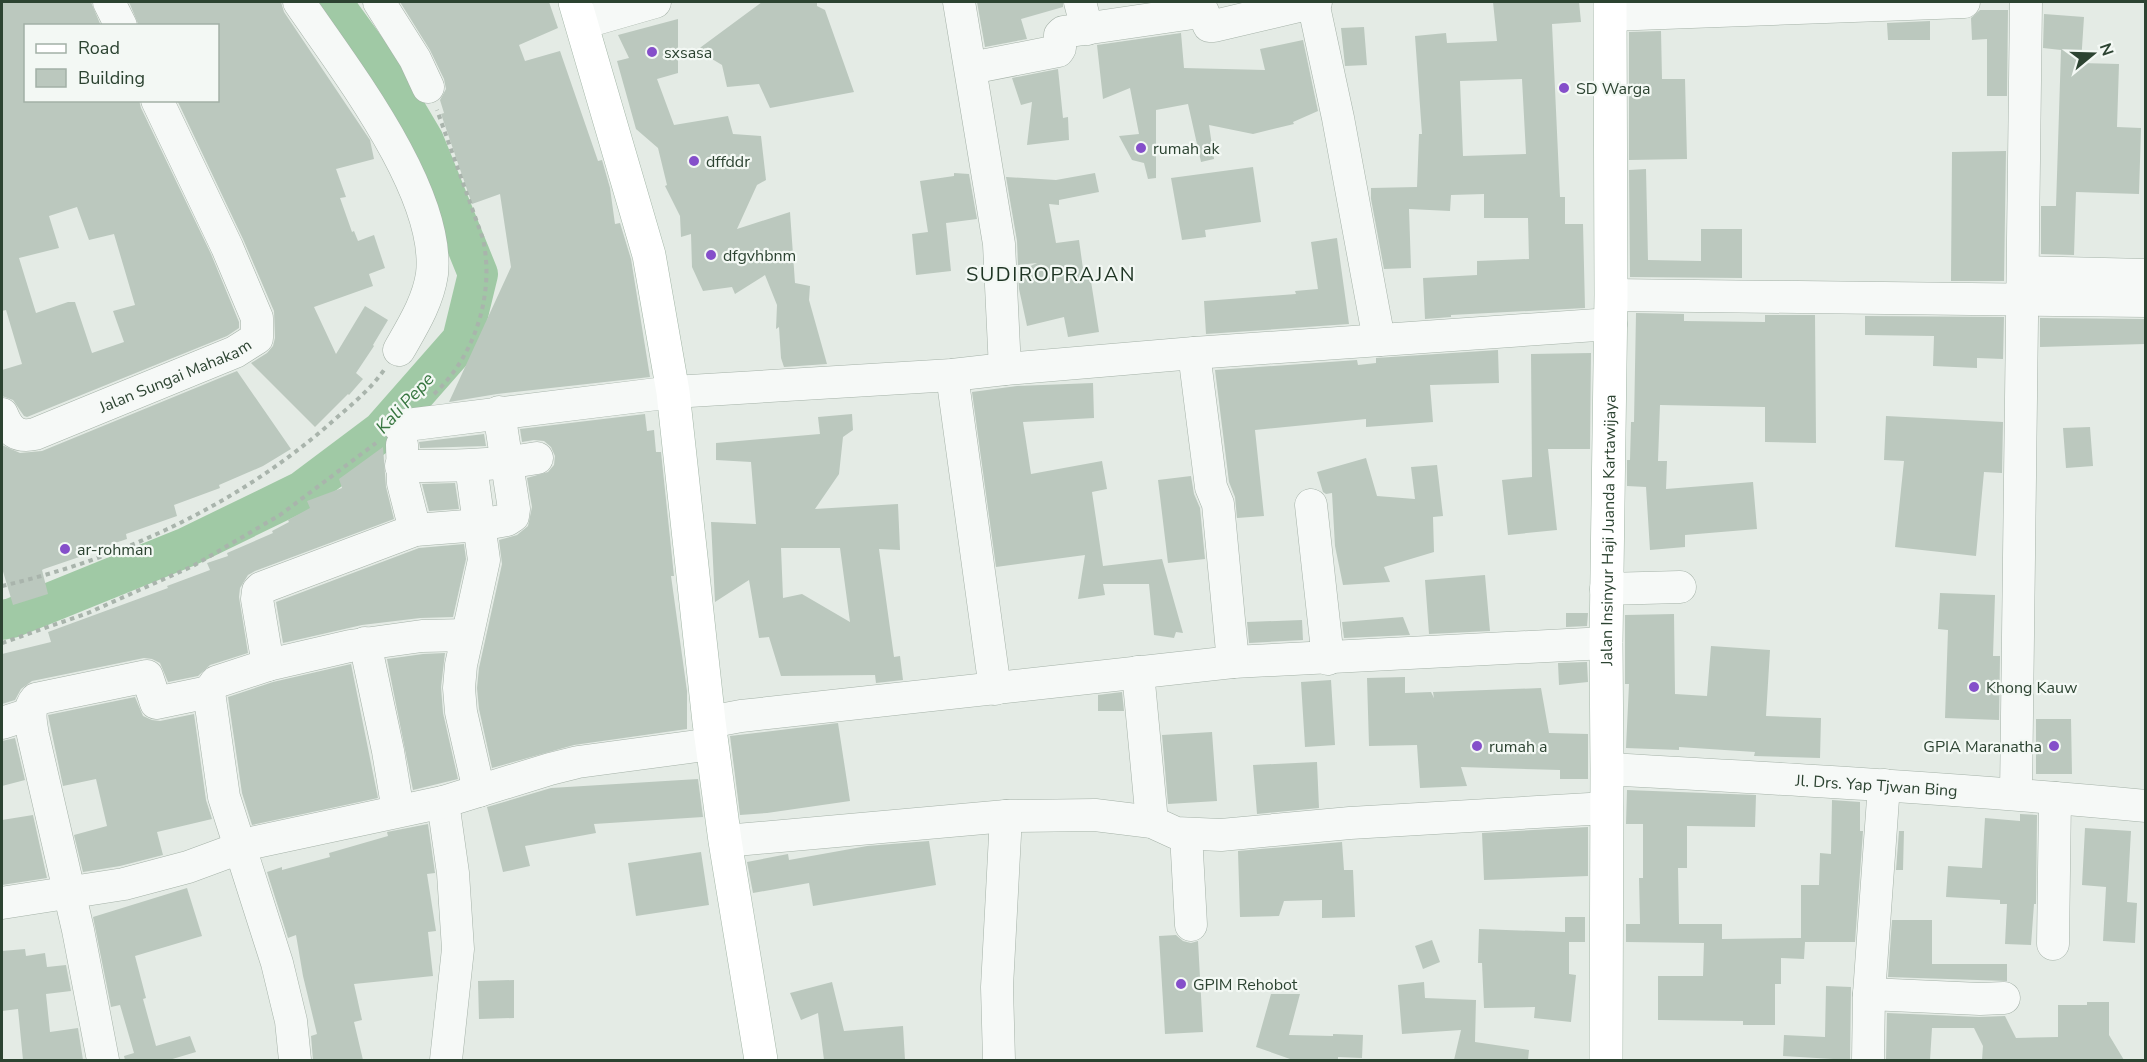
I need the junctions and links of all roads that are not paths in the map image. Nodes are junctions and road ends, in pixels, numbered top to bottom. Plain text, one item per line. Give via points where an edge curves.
1 (109, 2) edge
2 (299, 2) edge
3 (379, 2) edge
4 (655, 2) edge
5 (959, 2) edge
6 (1314, 2) edge
7 (1964, 2) edge
8 (2026, 2) edge
9 (1183, 7) edge
10 (1610, 8) edge
11 (579, 12) edge
12 (1083, 15) edge
13 (120, 24) edge
14 (971, 68) junction
15 (421, 73) road end
16 (158, 102) edge
17 (2145, 275) edge
18 (2023, 286) junction
19 (2145, 301) edge
20 (1611, 310) junction
21 (1379, 340) junction
22 (399, 350) road end
23 (1194, 353) junction
24 (1005, 369) junction
25 (952, 375) junction
26 (673, 393) junction
27 (499, 412) junction
28 (9, 424) edge
29 (537, 458) dead end
30 (506, 463) junction
31 (401, 466) junction
32 (471, 466) junction
33 (1311, 505) dead end
34 (479, 525) junction
35 (415, 530) junction
36 (1680, 587) dead end
37 (1606, 589) junction
38 (467, 635) junction
39 (365, 643) junction
40 (1606, 643) junction
41 (1328, 659) junction
42 (1233, 662) junction
43 (268, 665) junction
44 (1138, 672) junction
45 (995, 689) junction
46 (209, 692) junction
47 (16, 719) edge
48 (710, 733) junction
49 (1607, 769) junction
50 (1884, 784) junction
51 (479, 790) junction
52 (2016, 794) junction
53 (2055, 798) junction
54 (443, 802) junction
55 (2145, 806) edge
56 (1607, 808) junction
57 (398, 811) junction
58 (1006, 816) junction
59 (1152, 822) junction
60 (1186, 834) junction
61 (725, 841) junction
62 (240, 846) junction
63 (69, 894) junction
64 (2, 903) edge
65 (1191, 925) dead end
66 (2053, 944) dead end
67 (1869, 994) junction
68 (2004, 998) dead end
69 (103, 1060) edge
70 (295, 1060) edge
71 (446, 1060) edge
72 (760, 1060) edge
73 (999, 1060) edge
74 (1606, 1060) edge
75 (1868, 1060) edge

1 - 13 street
2 - 22 street via 365,97 400,158 429,232 432,274 428,294
3 - 15 street
4 - 11 street
5 - 14 street
6 - 9 street via 1214,26 1208,25 1203,12
6 - 21 street
7 - 10 street
8 - 18 street
9 - 12 street
10 - 20 main road, Jalan Insinyur Haji Juanda Kartawijaya
11 - 26 main road via 649,255
12 - 14 street via 1061,33 1058,51
14 - 24 street via 999,244
16 - 28 street, Jalan Sungai Mahakam via 244,287 257,318 257,338 236,352 51,429 24,436
17 - 18 street
18 - 19 street
18 - 20 street
18 - 52 street
20 - 21 street
20 - 37 main road, Jalan Insinyur Haji Juanda Kartawijaya
21 - 23 street
23 - 24 street
23 - 42 street via 1211,487 1218,504
24 - 25 street
25 - 26 street
25 - 45 street
26 - 27 street
26 - 48 main road
27 - 30 street
27 - 31 street via 402,425
29 - 30 street
30 - 32 street
30 - 34 street via 513,516
31 - 32 street
31 - 35 street
32 - 34 street
33 - 41 street
34 - 35 street
34 - 38 street via 484,560
35 - 43 street via 258,591
36 - 37 street
37 - 40 main road, Jalan Insinyur Haji Juanda Kartawijaya
38 - 39 street
38 - 51 street via 461,665 461,712
39 - 43 street
39 - 57 street
40 - 41 street
40 - 49 main road, Jalan Insinyur Haji Juanda Kartawijaya
41 - 42 street
42 - 44 street
43 - 46 street via 216,682
44 - 45 street
44 - 59 street
45 - 48 street via 741,716
46 - 47 street via 156,703 147,676 36,699
46 - 62 street via 224,797
47 - 63 street via 33,735
48 - 51 street via 578,762
48 - 61 main road
49 - 50 street, Jl. Drs. Yap Tjwan Bing
49 - 56 main road, Jalan Insinyur Haji Juanda Kartawijaya
50 - 52 street, Jl. Drs. Yap Tjwan Bing
50 - 67 street
51 - 54 street
52 - 53 street, Jl. Drs. Yap Tjwan Bing
53 - 55 street, Jl. Drs. Yap Tjwan Bing
53 - 66 street
54 - 57 street
54 - 71 street via 458,949
56 - 60 street via 1221,835
56 - 74 main road, Jalan Insinyur Haji Juanda Kartawijaya
57 - 62 street
58 - 59 street via 1095,815
58 - 61 street
58 - 73 street via 997,987
59 - 60 street
60 - 65 street
61 - 72 main road
62 - 63 street via 170,872
62 - 70 street via 277,963 291,1021
63 - 64 street
63 - 69 street
67 - 68 street
67 - 75 street

